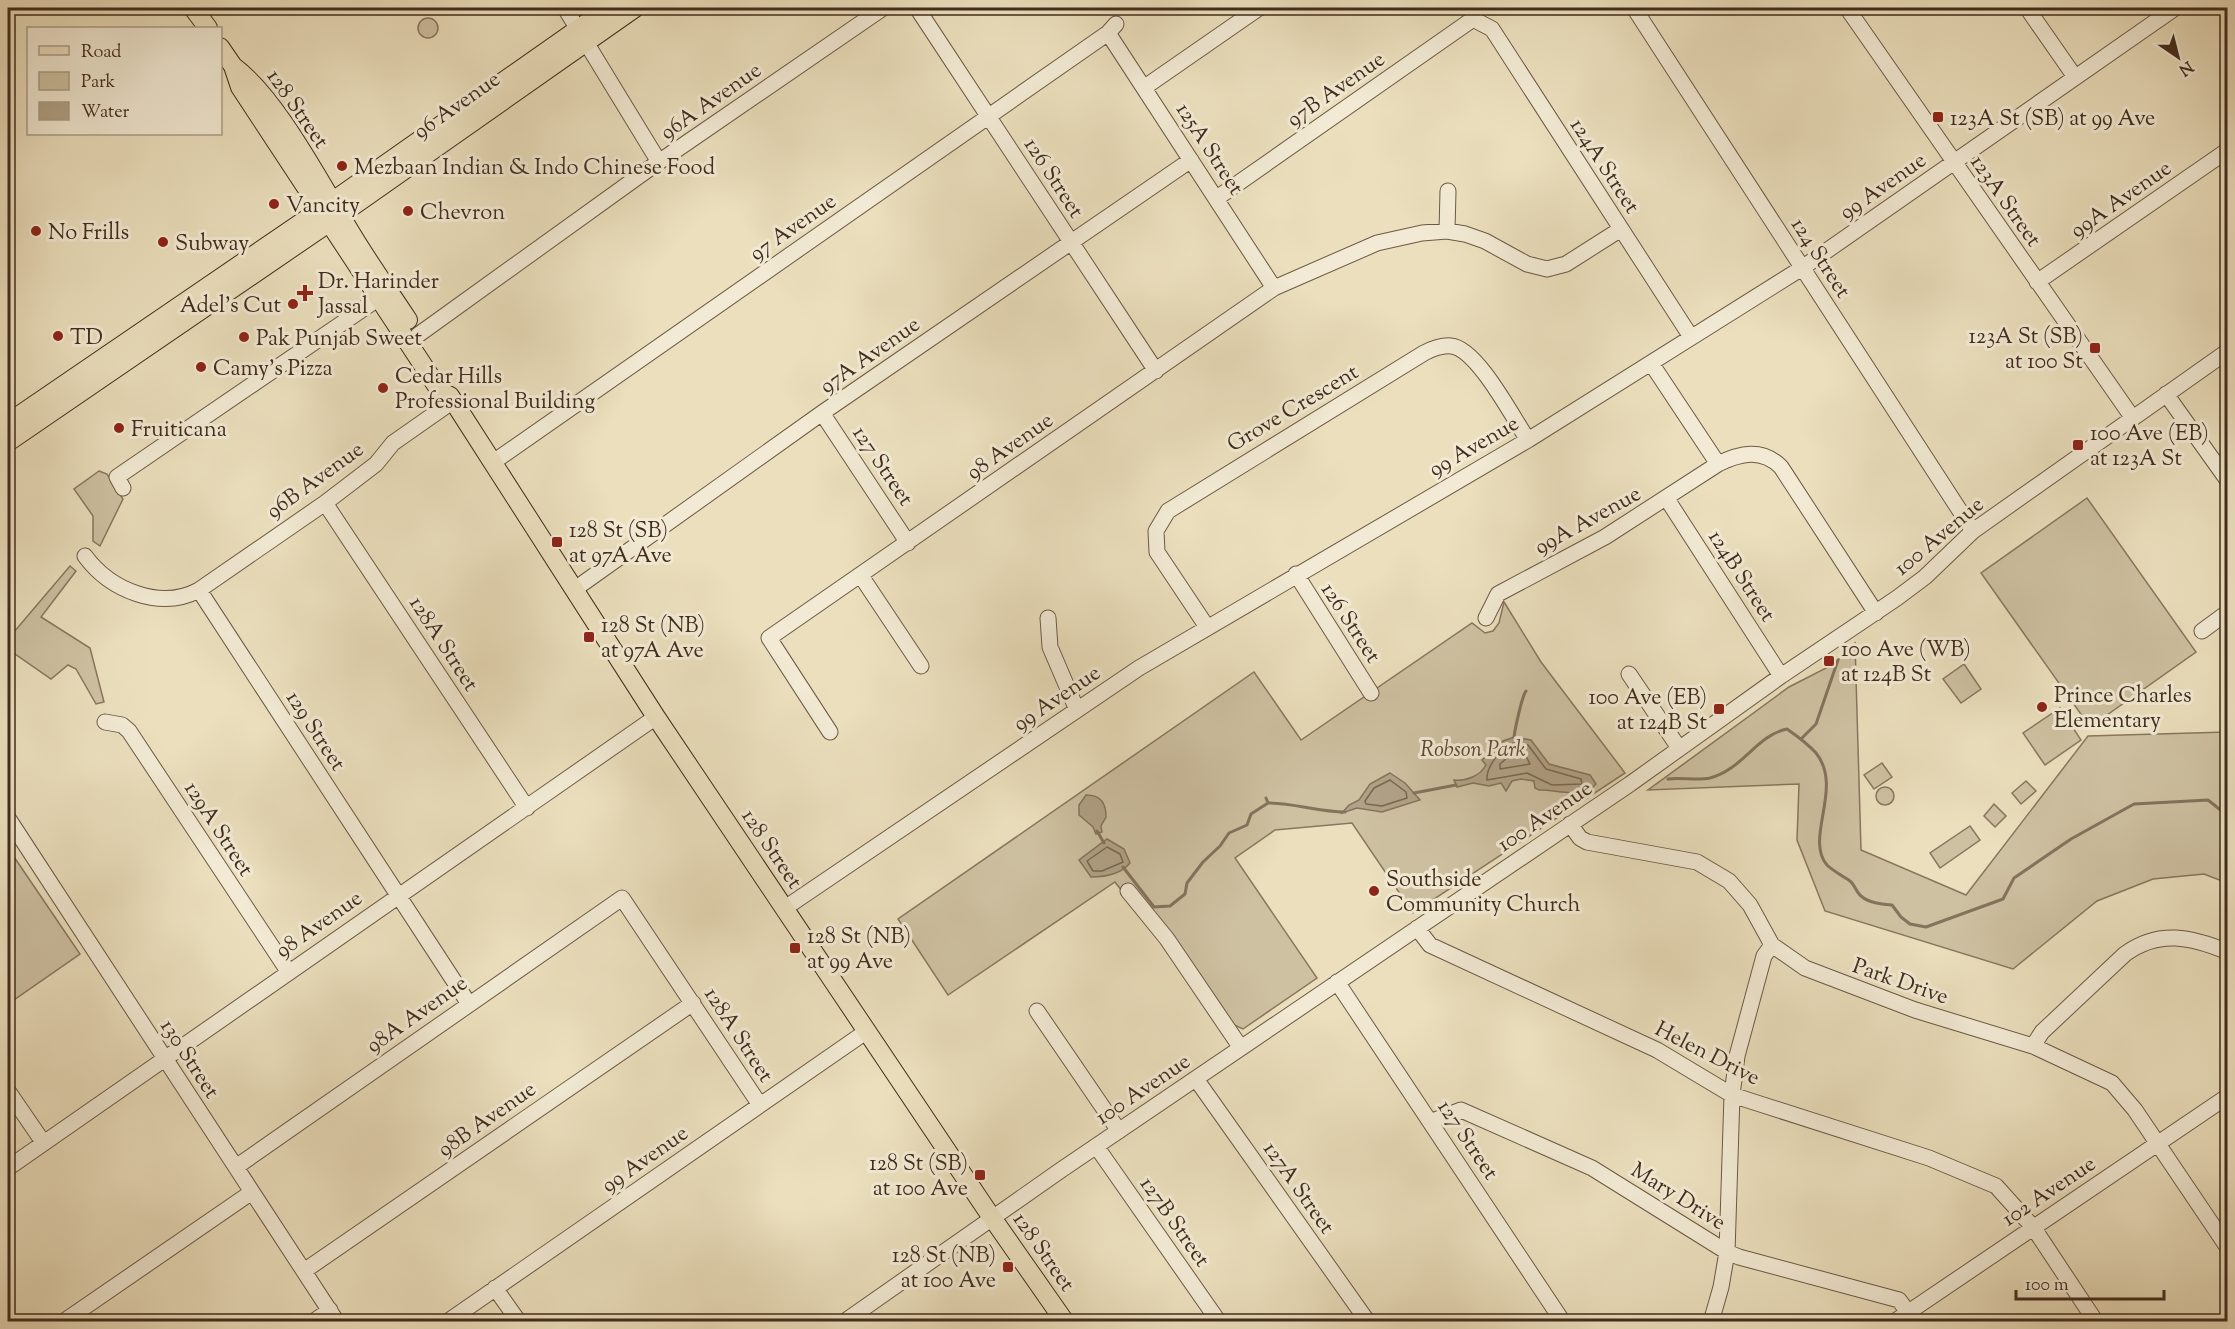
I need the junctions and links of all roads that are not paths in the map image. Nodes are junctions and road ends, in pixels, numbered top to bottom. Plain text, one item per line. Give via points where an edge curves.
1 (194, 8) edge
2 (565, 8) edge
3 (609, 8) edge
4 (635, 8) edge
5 (883, 8) edge
6 (917, 8) edge
7 (1259, 8) edge
8 (1636, 8) edge
9 (1846, 8) edge
10 (2027, 8) edge
11 (2175, 8) edge
12 (1479, 22) joint
13 (207, 27) edge
14 (1112, 29) joint
15 (582, 35) junction
16 (222, 50) edge
17 (2075, 77) junction
18 (1145, 87) junction
19 (988, 116) junction
20 (2228, 150) edge
21 (1191, 160) junction
22 (659, 162) junction
23 (1954, 163) junction
24 (1448, 191) dead end
25 (1217, 198) junction
26 (331, 212) junction
27 (1621, 229) junction
28 (1447, 231) junction
29 (1071, 242) junction
30 (1802, 268) junction
31 (2037, 282) junction
32 (1274, 288) junction
33 (378, 298) junction
34 (171, 312) junction
35 (418, 335) junction
36 (1691, 337) junction
37 (154, 341) junction
38 (123, 344) junction
39 (2228, 351) edge
40 (1651, 363) junction
41 (114, 369) junction
42 (1156, 371) junction
43 (2166, 394) junction
44 (452, 399) junction
45 (822, 413) junction
46 (2132, 417) junction
47 (8, 423) edge
48 (1528, 440) junction
49 (8, 442) edge
50 (492, 464) junction
51 (1718, 464) junction
52 (2228, 481) edge
53 (123, 488) dead end
54 (1667, 499) junction
55 (326, 503) junction
56 (1973, 531) junction
57 (908, 543) junction
58 (85, 556) dead end
59 (1296, 574) junction
60 (861, 576) junction
61 (575, 589) junction
62 (199, 590) junction
63 (2228, 612) edge
64 (1876, 613) junction
65 (1048, 618) dead end
66 (1486, 618) dead end
67 (1207, 627) junction
68 (2202, 631) dead end
69 (921, 666) dead end
70 (1629, 674) dead end
71 (1781, 676) junction
72 (1371, 693) dead end
73 (1077, 710) junction
74 (656, 717) junction
75 (105, 722) dead end
76 (830, 732) dead end
77 (1679, 748) junction
78 (526, 808) junction
79 (8, 818) edge
80 (1570, 824) junction
81 (1128, 891) dead end
82 (397, 896) junction
83 (622, 898) joint
84 (785, 908) junction
85 (1417, 928) junction
86 (1772, 945) junction
87 (2228, 952) edge
88 (288, 971) junction
89 (1337, 982) junction
90 (693, 1003) junction
91 (469, 1004) junction
92 (1037, 1011) dead end
93 (867, 1031) junction
94 (2033, 1046) junction
95 (1241, 1048) junction
96 (165, 1058) junction
97 (1196, 1079) junction
98 (8, 1091) edge
99 (1732, 1095) junction
100 (2228, 1096) edge
101 (760, 1105) junction
102 (1430, 1122) junction
103 (1119, 1131) junction
104 (43, 1142) junction
105 (2157, 1144) junction
106 (1096, 1146) junction
107 (236, 1167) junction
108 (8, 1168) edge
109 (252, 1192) junction
110 (992, 1218) junction
111 (2033, 1227) junction
112 (2228, 1248) edge
113 (1727, 1252) junction
114 (304, 1271) junction
115 (495, 1288) junction
116 (334, 1316) edge
117 (1912, 1317) edge
118 (846, 1321) edge
119 (63, 1322) edge
120 (313, 1322) edge
121 (447, 1322) edge
122 (519, 1322) edge
123 (1065, 1322) edge
124 (1219, 1322) edge
125 (1368, 1322) edge
126 (1563, 1322) edge
127 (1711, 1322) edge
128 (1894, 1322) edge
129 (2096, 1322) edge

1 - 13 main road
2 - 15 street
3 - 15 main road, 96 Avenue
4 - 15 main road, 96 Avenue
5 - 22 street, 96A Avenue
6 - 19 street, 126 Street
7 - 18 street
8 - 30 street, 124 Street
9 - 23 street, 123A Street
10 - 17 street
11 - 17 street, 99 Avenue
12 - 25 street, 97B Avenue via 1473,19
12 - 27 street, 124A Street via 1492,29
14 - 18 street, 125A Street
14 - 19 street, 97 Avenue
15 - 22 street
15 - 26 main road, 96 Avenue
16 - 26 main road, 128 Street via 233,66 251,79
17 - 23 street, 99 Avenue
18 - 21 street, 125A Street
19 - 29 street, 126 Street
19 - 50 street, 97 Avenue
20 - 31 street, 99A Avenue
21 - 25 street, 125A Street
21 - 29 street, 97A Avenue
22 - 35 street, 96A Avenue
23 - 30 street, 99 Avenue
23 - 31 street, 123A Street
24 - 28 street
25 - 32 street, 125A Street
26 - 33 main road, 128 Street
26 - 34 main road, 96 Avenue
26 - 35 main road, 128 Street
26 - 37 main road, 96 Avenue
27 - 28 street via 1566,264 1547,269 1527,264 1485,241
27 - 36 street, 124A Street
28 - 32 street, 98 Avenue via 1377,243
29 - 42 street, 126 Street
29 - 45 street, 97A Avenue
30 - 36 street, 99 Avenue
30 - 56 street, 124 Street
31 - 46 street, 123A Street
32 - 42 street, 98 Avenue
33 - 44 main road, 128 Street via 440,391
33 - 53 street via 117,477
34 - 37 main road
34 - 38 main road, 96 Avenue
35 - 44 main road, 128 Street via 450,385
36 - 40 street, 99 Avenue
37 - 41 main road, 96 Avenue
38 - 41 main road
38 - 47 main road, 96 Avenue
39 - 43 street, 100 Avenue
40 - 48 street, 99 Avenue
40 - 51 street
41 - 49 main road, 96 Avenue
42 - 57 street, 98 Avenue
43 - 46 street, 100 Avenue
43 - 52 street
44 - 50 main road, 128 Street
44 - 55 street, 96B Avenue via 393,443 376,464
45 - 57 street, 127 Street
45 - 61 street, 97A Avenue
46 - 56 street, 100 Avenue
48 - 59 street, 99 Avenue
48 - 67 street, Grove Crescent via 1480,368 1464,351 1450,345 1424,353 1168,512 1156,531 1157,552
50 - 61 main road, 128 Street
51 - 54 street, 99A Avenue
51 - 64 street via 1754,454 1776,462
54 - 66 street, 99A Avenue via 1498,594
54 - 71 street, 124B Street
55 - 62 street, 96B Avenue
55 - 78 street, 128A Street
56 - 64 street, 100 Avenue via 1925,577
57 - 60 street, 98 Avenue
58 - 62 street via 106,578 151,598 175,599
59 - 67 street, 99 Avenue
59 - 72 street, 126 Street
60 - 69 street
60 - 76 street, 98 Avenue via 769,638
61 - 74 main road, 128 Street
62 - 82 street, 129 Street
63 - 68 street
64 - 71 street, 100 Avenue
65 - 73 street via 1050,647
67 - 73 street, 99 Avenue
70 - 77 street
71 - 77 street, 100 Avenue
73 - 84 street, 99 Avenue
74 - 78 street, 98 Avenue
74 - 84 main road, 128 Street
75 - 88 street, 129A Street via 122,725 129,731
77 - 80 street, 100 Avenue
78 - 82 street, 98 Avenue
79 - 96 street, 130 Street
80 - 85 street, 100 Avenue
80 - 86 street, Park Drive via 1587,842 1697,862 1710,868 1743,896
81 - 95 street via 1167,939
82 - 88 street, 98 Avenue
82 - 91 street, 129 Street
83 - 90 street, 128A Street
83 - 91 street, 98A Avenue
84 - 93 main road, 128 Street
85 - 89 street, 100 Avenue
85 - 99 street, Helen Drive via 1430,945 1657,1050
86 - 94 street, Park Drive via 1795,962 1832,979 1915,1010
86 - 99 street via 1764,956 1740,1045
87 - 94 street via 2182,937 2139,945 2042,1032
88 - 96 street, 98 Avenue
89 - 95 street, 100 Avenue
89 - 102 street, 127 Street
90 - 101 street, 128A Street
90 - 114 street, 98B Avenue
91 - 107 street, 98A Avenue
92 - 103 street
93 - 101 street, 99 Avenue
93 - 110 main road, 128 Street
94 - 105 street, Park Drive via 2112,1083
95 - 97 street, 100 Avenue
96 - 104 street, 98 Avenue
96 - 107 street, 130 Street
97 - 103 street, 100 Avenue
97 - 125 street, 127A Street
98 - 104 street
99 - 111 street, Helen Drive via 1929,1158 1996,1186
99 - 113 street
100 - 105 street, 102 Avenue
101 - 115 street, 99 Avenue
102 - 113 street, Mary Drive via 1461,1110 1592,1168
102 - 126 street, 127 Street
103 - 106 street, 100 Avenue
104 - 108 street, 98 Avenue
105 - 111 street, 102 Avenue
105 - 112 street
106 - 110 street, 100 Avenue
106 - 124 street, 127B Street
107 - 109 street, 130 Street
109 - 114 street, 130 Street
109 - 119 street
110 - 118 street, 100 Avenue
110 - 123 main road, 128 Street
111 - 117 street, 102 Avenue
111 - 129 street, Helen Drive
113 - 117 street, Mary Drive via 1899,1300
113 - 127 street
114 - 116 street, 130 Street
115 - 121 street, 99 Avenue
115 - 122 street
116 - 120 street
117 - 128 street, 102 Avenue

